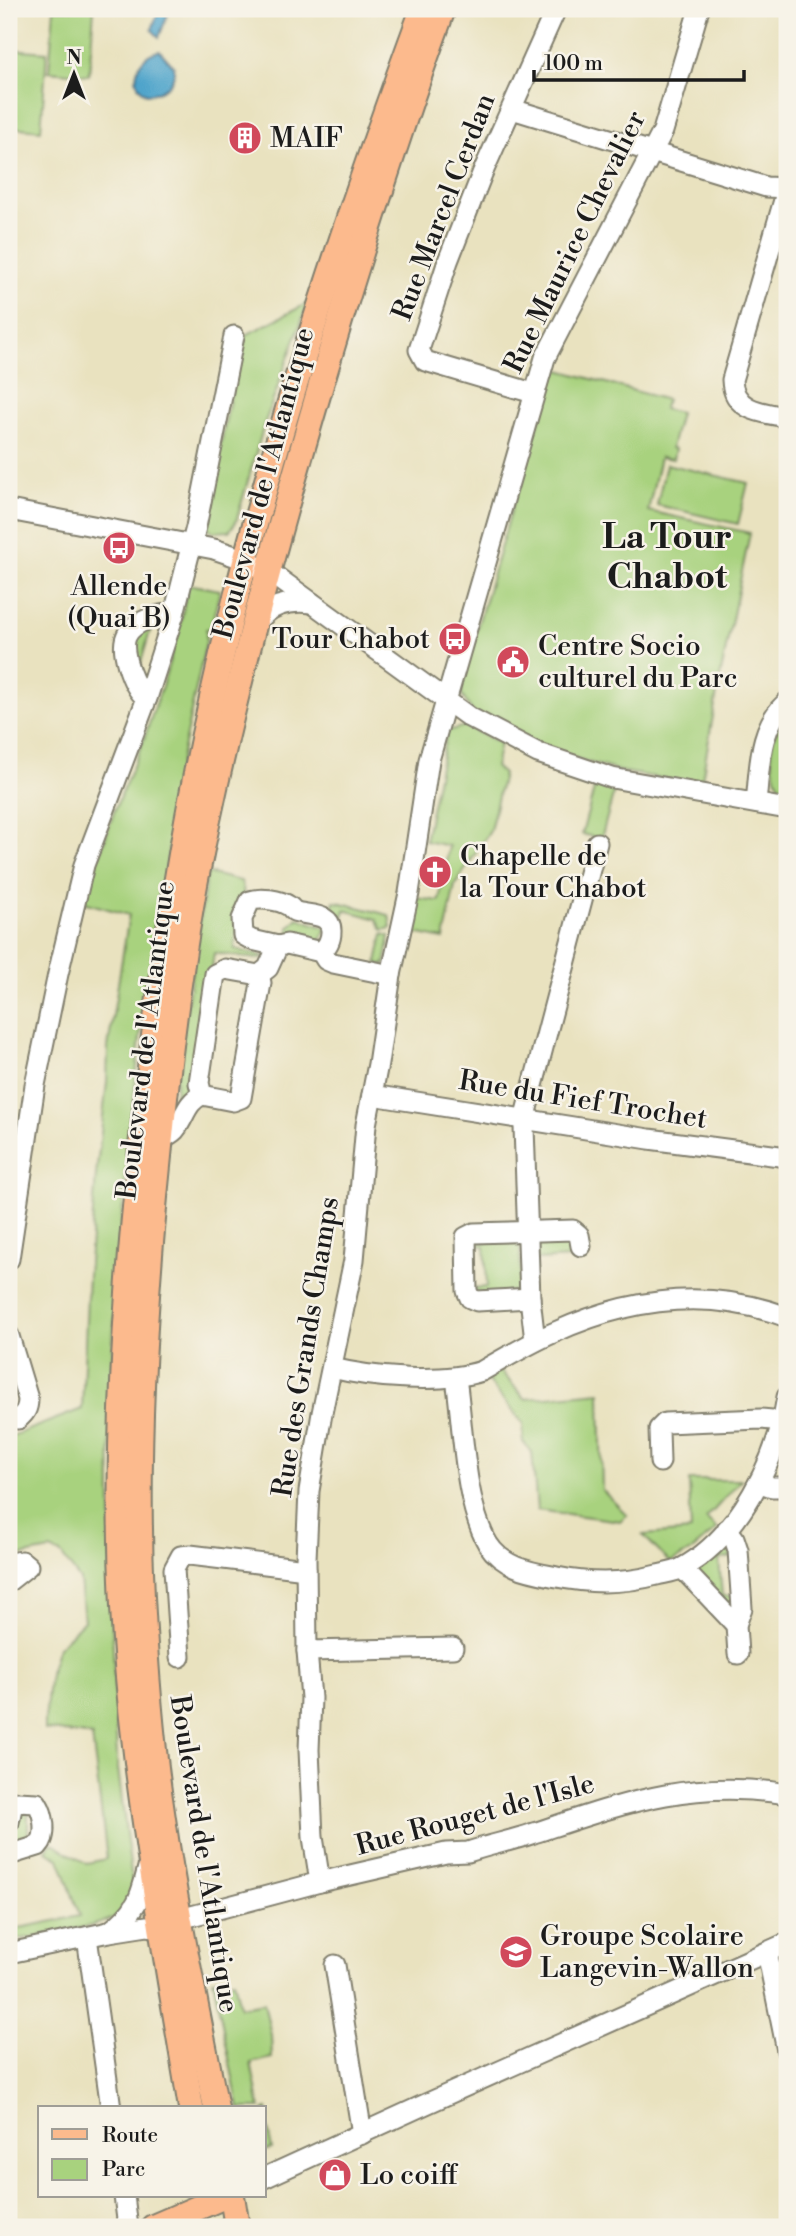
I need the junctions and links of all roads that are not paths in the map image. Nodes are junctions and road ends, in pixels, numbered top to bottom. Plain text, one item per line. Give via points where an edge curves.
1 (423, 9) edge
2 (443, 9) edge
3 (556, 9) edge
4 (699, 9) edge
5 (512, 108) junction
6 (652, 151) junction
7 (786, 185) edge
8 (234, 336) dead end
9 (533, 393) junction
10 (787, 416) edge
11 (9, 510) edge
12 (191, 544) junction
13 (246, 560) junction
14 (268, 571) junction
15 (312, 603) junction
16 (174, 614) junction
17 (255, 625) junction
18 (147, 698) junction
19 (446, 702) junction
20 (787, 702) edge
21 (756, 803) junction
22 (787, 809) edge
23 (597, 843) dead end
24 (295, 913) junction
25 (283, 945) junction
26 (321, 952) junction
27 (259, 975) junction
28 (391, 975) junction
29 (202, 1095) junction
30 (372, 1095) junction
31 (525, 1120) junction
32 (160, 1139) junction
33 (787, 1157) edge
34 (528, 1231) junction
35 (581, 1246) dead end
36 (9, 1259) edge
37 (530, 1298) junction
38 (787, 1317) edge
39 (9, 1336) edge
40 (535, 1341) junction
41 (332, 1368) junction
42 (456, 1378) junction
43 (787, 1397) edge
44 (9, 1418) edge
45 (783, 1422) junction
46 (660, 1462) dead end
47 (760, 1483) junction
48 (787, 1487) edge
49 (727, 1529) junction
50 (9, 1563) edge
51 (682, 1568) junction
52 (306, 1569) junction
53 (9, 1581) edge
54 (736, 1625) junction
55 (453, 1648) dead end
56 (307, 1651) junction
57 (738, 1654) dead end
58 (180, 1657) dead end
59 (787, 1794) edge
60 (9, 1822) edge
61 (9, 1853) edge
62 (149, 1860) junction
63 (320, 1882) junction
64 (171, 1923) junction
65 (109, 1932) junction
66 (87, 1937) junction
67 (787, 1943) edge
68 (767, 1952) junction
69 (9, 1953) edge
70 (335, 1965) dead end
71 (787, 2051) edge
72 (111, 2106) edge
73 (191, 2106) edge
74 (216, 2106) edge
75 (362, 2134) junction
76 (266, 2163) edge
77 (289, 2167) junction
78 (266, 2177) edge
79 (124, 2198) edge
80 (232, 2198) edge
81 (212, 2206) edge
82 (128, 2227) edge
83 (153, 2227) edge
84 (237, 2227) edge

1 - 13 main road, Boulevard de l'Atlantique via 320,305
2 - 14 main road, Boulevard de l'Atlantique via 344,305
3 - 5 street, Rue Marcel Cerdan
4 - 6 street, Rue Maurice Chevalier via 663,131
5 - 6 street
5 - 9 street, Rue Marcel Cerdan via 453,249 419,350 425,360
6 - 7 street via 766,187
6 - 9 street, Rue Maurice Chevalier via 553,341
7 - 10 street via 732,388 751,410
8 - 12 street
9 - 19 street, Rue Maurice Chevalier
11 - 12 street
12 - 13 street
12 - 16 street
13 - 14 street
13 - 62 main road, Boulevard de l'Atlantique via 204,733 169,923 147,1080 132,1240 122,1422 122,1566 132,1731
14 - 15 street
14 - 17 main road, Boulevard de l'Atlantique
15 - 17 street via 284,603 261,616
15 - 19 street
16 - 18 street
16 - 18 street via 159,614 125,638 133,681
17 - 32 main road, Boulevard de l'Atlantique via 188,922
18 - 36 street via 78,889 35,1085
19 - 21 street via 538,753 612,778
19 - 28 street, Rue des Grands Champs via 429,760 409,894
20 - 21 street via 773,718 763,742
21 - 22 street
23 - 31 street
24 - 25 street via 286,925
24 - 25 street via 288,905 258,898 247,905 243,935
24 - 26 street via 328,920 330,939
25 - 26 street
25 - 27 street
26 - 28 street via 333,963
27 - 29 street via 241,1098 233,1101
27 - 29 street via 225,969 215,974 199,1083
28 - 30 street, Rue des Grands Champs
29 - 32 street via 189,1105 175,1130
30 - 31 street, Rue du Fief Trochet
30 - 41 street, Rue des Grands Champs via 354,1260
31 - 33 street, Rue du Fief Trochet
31 - 34 street
32 - 64 main road, Boulevard de l'Atlantique via 144,1357 141,1550 152,1733
34 - 35 street via 573,1230
34 - 37 street
34 - 37 street via 474,1233 465,1245 470,1298
37 - 40 street
38 - 40 street via 733,1303 659,1301 614,1309
39 - 44 street via 28,1399 24,1414
40 - 42 street via 482,1371
41 - 42 street
41 - 52 street, Rue des Grands Champs via 310,1483
42 - 51 street via 467,1473 476,1512 496,1554 523,1570 598,1583
43 - 45 street
45 - 46 street via 665,1423 659,1429
45 - 47 street
47 - 48 street
47 - 49 street
49 - 51 street
49 - 54 street via 738,1550 742,1608
50 - 53 street via 22,1561 29,1566
51 - 54 street
52 - 56 street, Rue des Grands Champs
52 - 58 street via 181,1556 174,1569
54 - 57 street
55 - 56 street
56 - 63 street, Rue des Grands Champs via 313,1837
59 - 63 street, Rue Rouget de l'Isle via 712,1788 657,1795 468,1852
60 - 61 street via 17,1802 39,1805 44,1840 38,1846
62 - 64 main road, Boulevard de l'Atlantique
62 - 65 street via 138,1904
63 - 64 street, Rue Rouget de l'Isle
64 - 65 street, Rue Rouget de l'Isle
64 - 73 main road, Boulevard de l'Atlantique
64 - 74 main road, Boulevard de l'Atlantique
65 - 66 street, Rue Rouget de l'Isle
66 - 69 street, Rue Rouget de l'Isle
66 - 72 street
67 - 68 street
68 - 71 street
68 - 75 street
70 - 75 street
75 - 77 street
76 - 77 street
77 - 78 street
79 - 82 street
80 - 84 main road
81 - 83 main road

